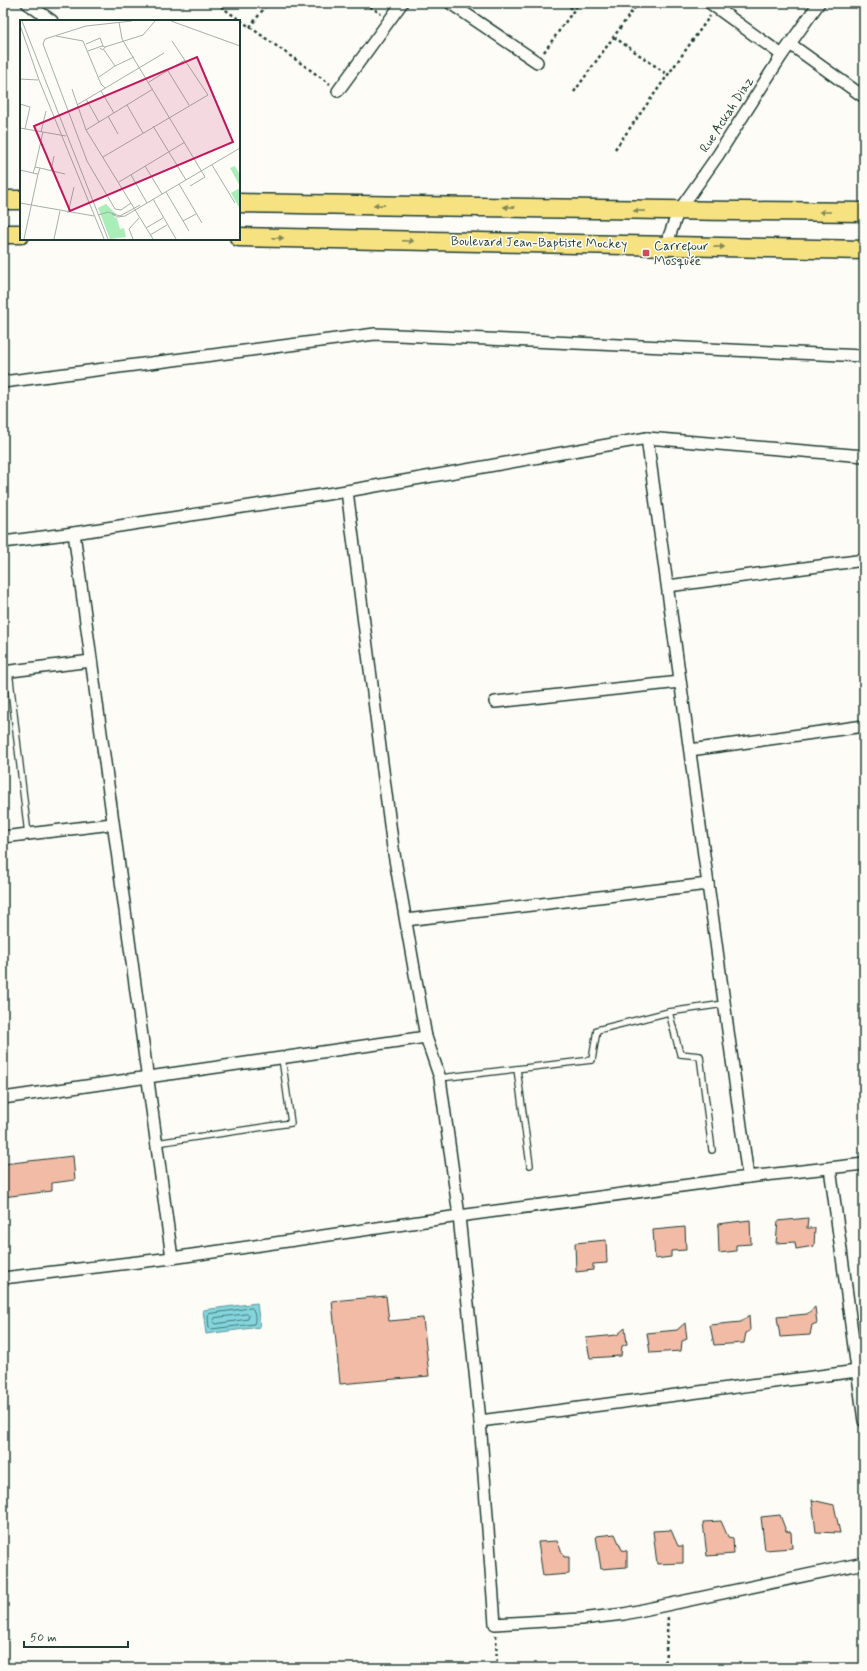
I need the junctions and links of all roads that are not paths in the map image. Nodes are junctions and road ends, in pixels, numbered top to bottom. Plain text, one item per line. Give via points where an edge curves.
1 (27, 3) edge
2 (402, 3) edge
3 (450, 3) edge
4 (819, 3) edge
5 (713, 5) edge
6 (51, 20) edge
7 (790, 44) junction
8 (782, 55) junction
9 (537, 62) road end
10 (338, 91) road end
11 (864, 97) edge
12 (3, 200) edge
13 (20, 200) edge
14 (240, 203) edge
15 (678, 212) junction
16 (864, 212) edge
17 (3, 234) edge
18 (20, 234) edge
19 (240, 237) edge
20 (666, 245) junction
21 (864, 250) edge
22 (864, 356) edge
23 (3, 382) edge
24 (647, 438) junction
25 (864, 456) edge
26 (348, 490) junction
27 (74, 533) junction
28 (3, 542) edge
29 (864, 560) edge
30 (668, 586) junction
31 (91, 662) junction
32 (6, 671) edge
33 (680, 682) junction
34 (494, 702) dead end
35 (864, 726) edge
36 (690, 750) junction
37 (112, 824) junction
38 (28, 834) junction
39 (3, 837) edge
40 (708, 884) junction
41 (406, 920) junction
42 (724, 1004) junction
43 (669, 1012) junction
44 (426, 1037) junction
45 (282, 1058) junction
46 (517, 1068) junction
47 (147, 1078) junction
48 (440, 1078) junction
49 (3, 1098) edge
50 (156, 1143) junction
51 (712, 1150) dead end
52 (864, 1164) edge
53 (530, 1165) dead end
54 (830, 1168) junction
55 (748, 1177) junction
56 (459, 1216) junction
57 (172, 1258) junction
58 (3, 1278) edge
59 (861, 1371) edge
60 (480, 1421) junction
61 (864, 1421) edge
62 (864, 1563) edge

1 - 6 street
2 - 10 street
3 - 9 street
4 - 7 street, Rue Ackah Diaz
5 - 8 street
7 - 8 street, Rue Ackah Diaz
7 - 11 street
8 - 15 street, Rue Ackah Diaz
12 - 13 highway
15 -> 14 highway
16 -> 15 highway
15 - 20 street, Rue Ackah Diaz
17 - 18 highway
19 -> 20 highway, Boulevard Jean-Baptiste Mockey
20 -> 21 highway, Boulevard Jean-Baptiste Mockey
22 - 23 street via 375,334
24 - 25 street
24 - 26 street
24 - 30 street
26 - 27 street
26 - 41 street via 393,848
27 - 28 street
27 - 31 street
29 - 30 street
30 - 33 street
31 - 32 street
31 - 37 street
32 - 38 lane
33 - 34 street
33 - 36 street
35 - 36 street
36 - 40 street
37 - 38 street
37 - 47 street
38 - 39 street
40 - 41 street
40 - 42 street
41 - 44 street
42 - 43 lane
42 - 55 street
43 - 46 lane via 597,1030 592,1060
43 - 51 lane via 680,1054 700,1056
44 - 45 street
44 - 48 street
45 - 47 street
45 - 50 lane via 291,1123
46 - 48 lane
46 - 53 lane
47 - 49 street
47 - 50 street
48 - 56 street
50 - 57 street
52 - 54 street
54 - 55 street
54 - 59 street
55 - 56 street
56 - 57 street
56 - 60 street
57 - 58 street
59 - 60 street
59 - 61 street
60 - 62 street via 495,1624 624,1614

